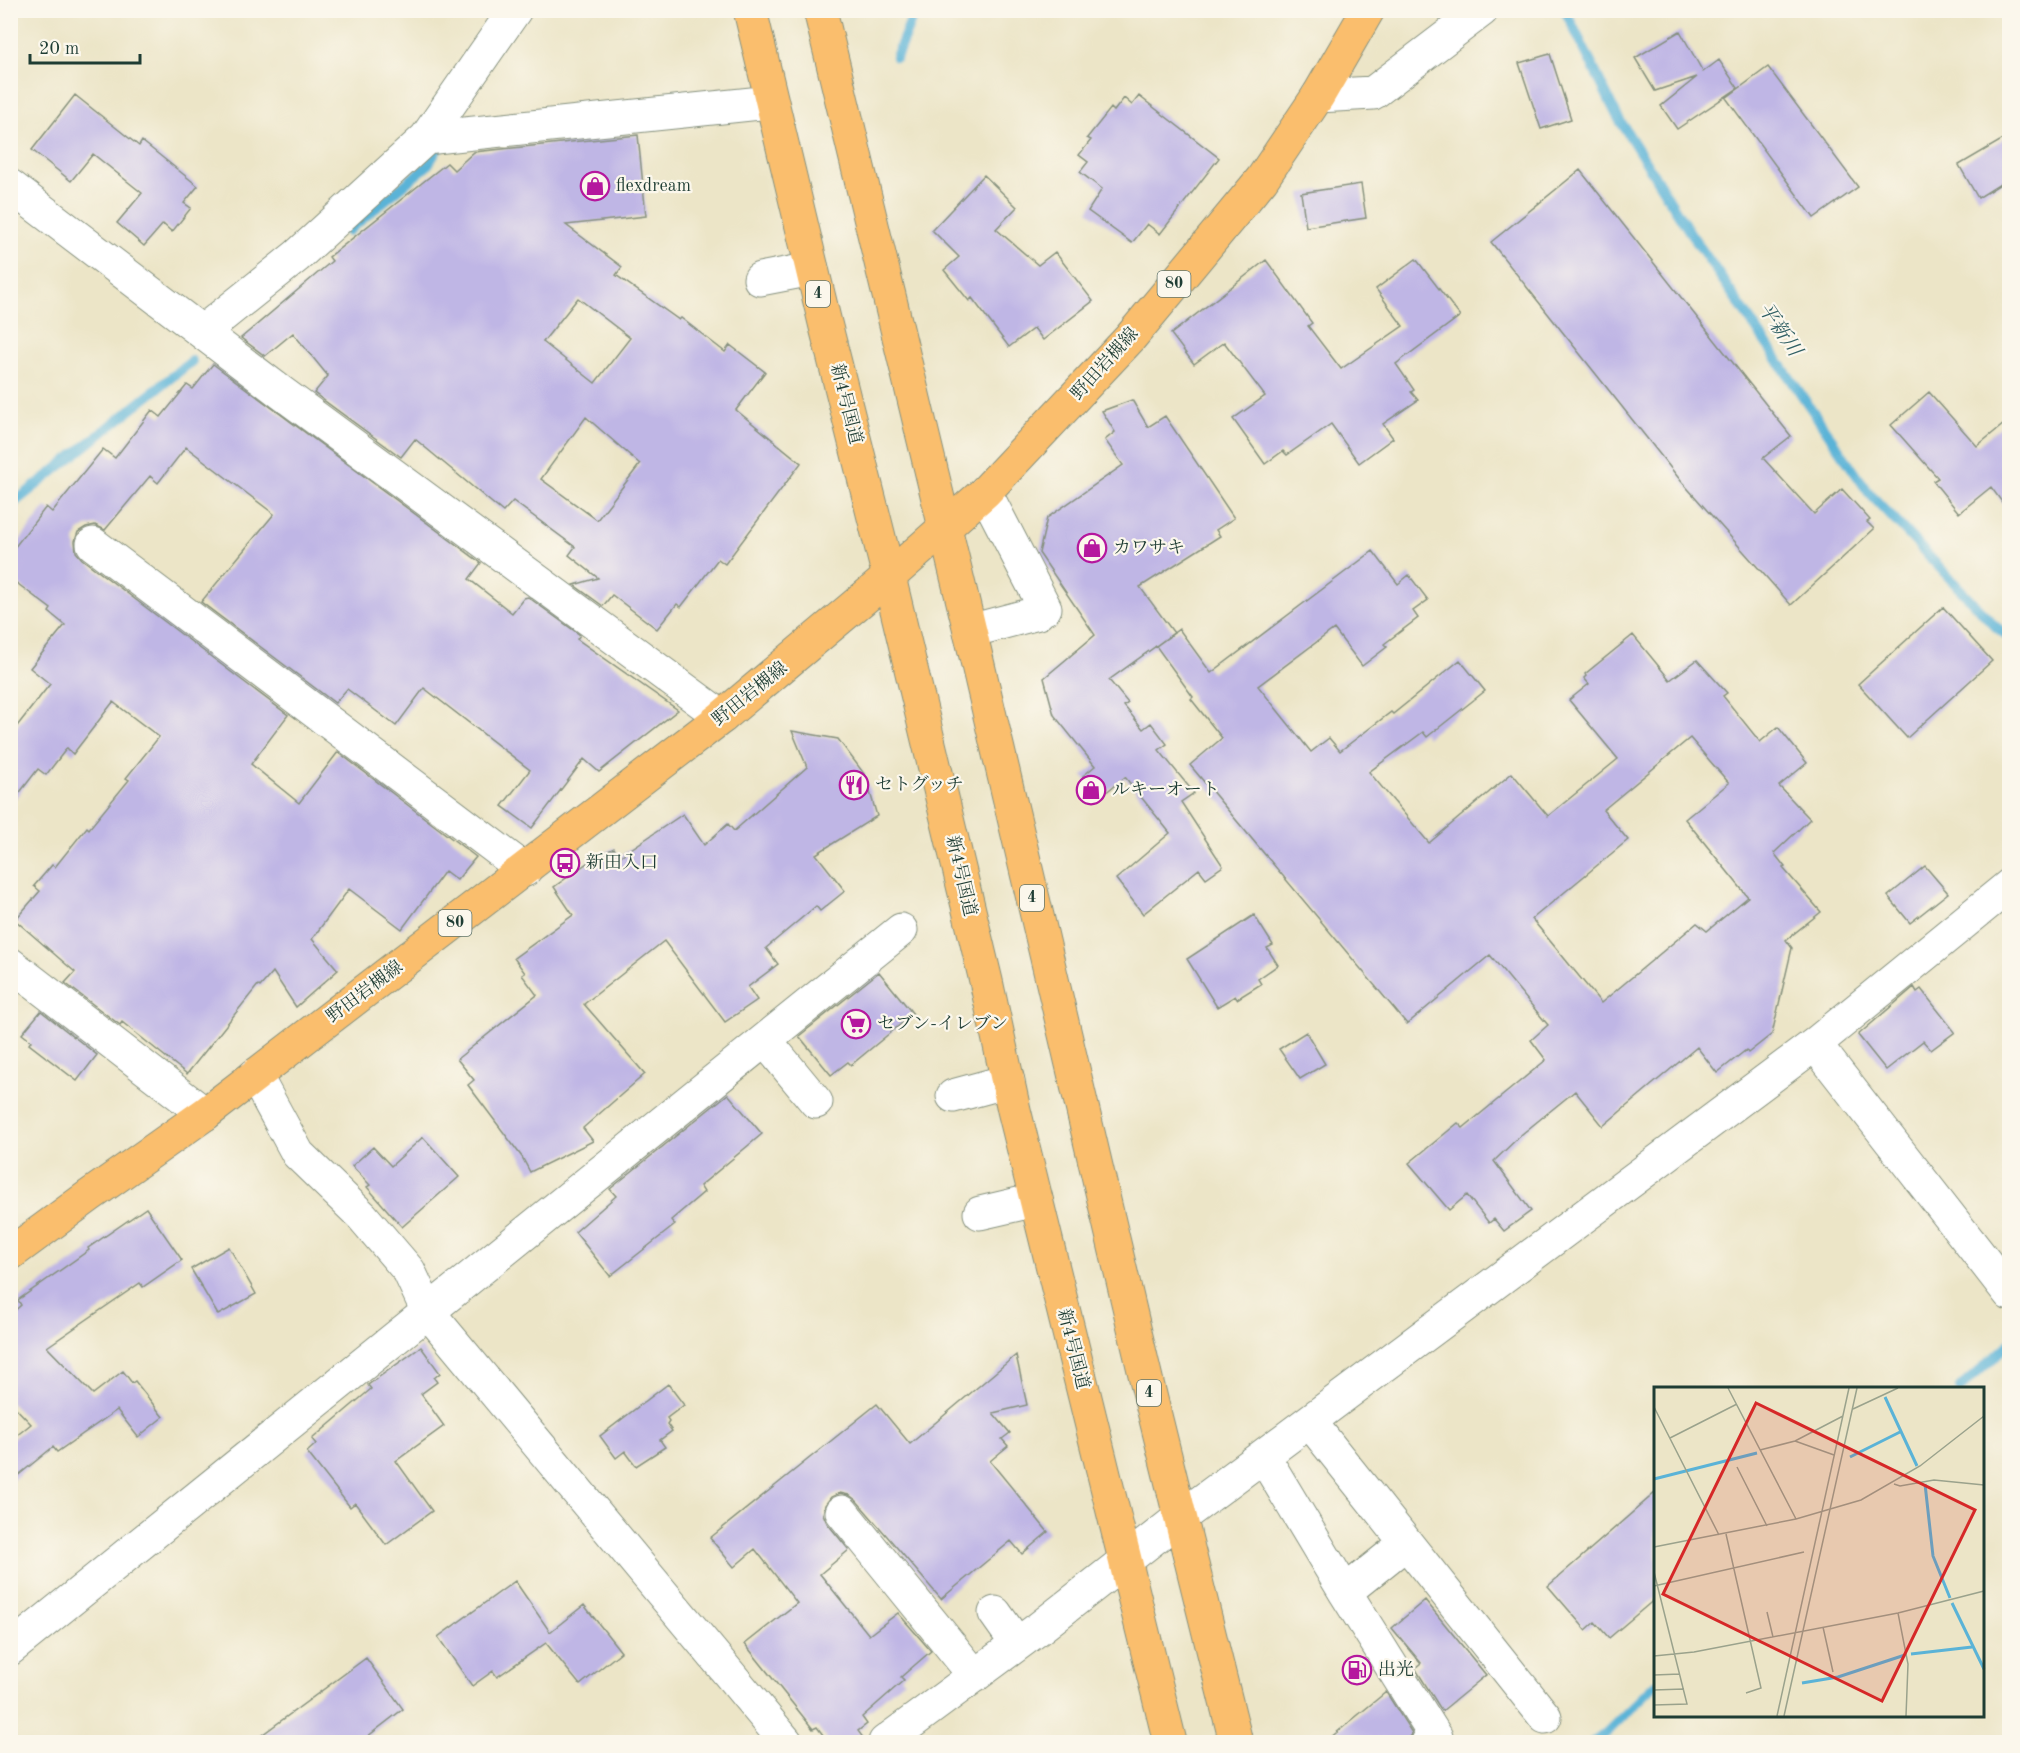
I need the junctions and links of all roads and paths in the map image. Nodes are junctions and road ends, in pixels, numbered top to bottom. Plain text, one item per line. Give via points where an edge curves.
1 (515, 10) edge
2 (750, 10) edge
3 (820, 10) edge
4 (1368, 10) edge
5 (1482, 10) edge
6 (1318, 96) junction
7 (771, 102) junction
8 (428, 137) junction
9 (10, 186) edge
10 (812, 269) junction
11 (760, 279) dead end
12 (202, 332) junction
13 (985, 492) junction
14 (944, 528) junction
15 (93, 544) dead end
16 (890, 577) junction
17 (970, 631) junction
18 (722, 717) junction
19 (525, 870) junction
20 (2010, 885) edge
21 (901, 930) dead end
22 (10, 964) edge
23 (765, 1040) junction
24 (1815, 1044) junction
25 (255, 1076) junction
26 (1008, 1082) junction
27 (953, 1096) dead end
28 (816, 1102) dead end
29 (205, 1114) junction
30 (1036, 1200) junction
31 (980, 1213) dead end
32 (10, 1254) edge
33 (2010, 1294) edge
34 (428, 1312) junction
35 (1310, 1422) junction
36 (1264, 1457) junction
37 (842, 1512) dead end
38 (1181, 1518) junction
39 (1406, 1543) junction
40 (1125, 1562) junction
41 (1345, 1592) junction
42 (995, 1613) dead end
43 (1017, 1644) junction
44 (10, 1649) edge
45 (975, 1676) junction
46 (1545, 1717) dead end
47 (786, 1743) edge
48 (885, 1743) edge
49 (1170, 1743) edge
50 (1236, 1743) edge
51 (1428, 1743) edge

1 - 8 street
2 - 7 main road, 新4号国道 / 4
3 - 14 main road, 4
4 - 6 main road, 野田岩槻線 / 80
5 - 6 street via 1373,93
6 - 13 main road, 野田岩槻線 / 80 via 1262,179 1130,338
7 - 8 street
7 - 10 main road, 新4号国道 / 4
8 - 12 street via 297,256
9 - 12 street
10 - 11 street
10 - 16 main road, 新4号国道 / 4
12 - 18 street
13 - 14 main road, 野田岩槻線 / 80
13 - 17 street via 1042,611
14 - 16 main road, 野田岩槻線 / 80
14 - 17 main road, 4
15 - 19 street
16 - 18 main road, 野田岩槻線 / 80
16 - 26 main road, 新4号国道 / 4
17 - 38 main road, 4
18 - 19 main road, 野田岩槻線 / 80
19 - 25 main road, 野田岩槻線 / 80
20 - 24 street
21 - 23 street
22 - 29 street
23 - 28 street
23 - 34 street
24 - 33 street
24 - 35 street
25 - 29 main road, 野田岩槻線 / 80
25 - 34 street via 298,1154 362,1216 409,1271
26 - 27 street
26 - 30 main road, 新4号国道 / 4
29 - 32 main road, 野田岩槻線 / 80
30 - 31 street
30 - 40 main road, 新4号国道 / 4
34 - 44 street
34 - 47 street
35 - 36 street
35 - 39 street
36 - 38 street
36 - 41 street
37 - 45 street
38 - 40 street
38 - 50 main road, 4
39 - 41 street
39 - 46 street
40 - 43 street
40 - 49 main road, 新4号国道 / 4
41 - 51 street via 1436,1737
42 - 43 street
43 - 45 street
45 - 48 street

